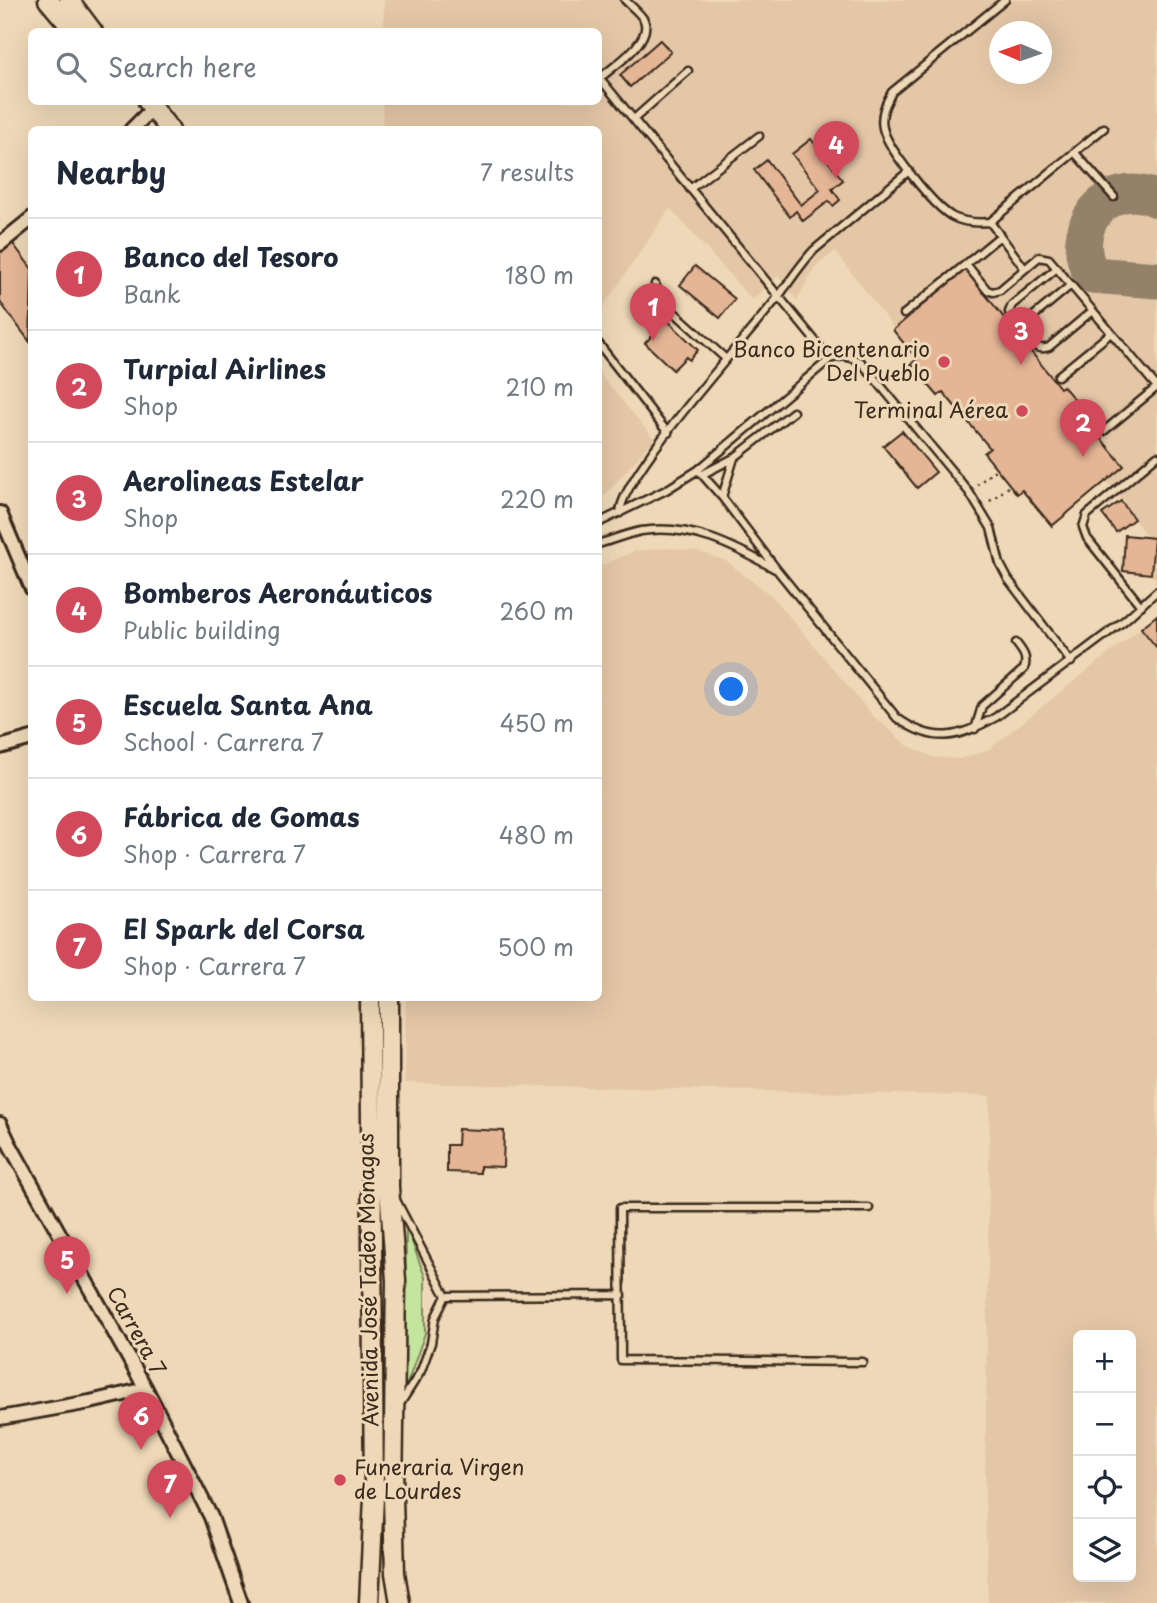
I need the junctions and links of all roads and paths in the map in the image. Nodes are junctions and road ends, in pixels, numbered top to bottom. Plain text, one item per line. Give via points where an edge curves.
1 (48, 0) edge
2 (69, 0) edge
3 (625, 0) edge
4 (1005, 0) edge
5 (72, 28) edge
6 (90, 28) edge
7 (688, 71) dead end
8 (602, 74) edge
9 (602, 81) edge
10 (146, 112) edge
11 (634, 119) junction
12 (134, 126) edge
13 (165, 126) edge
14 (1104, 128) dead end
15 (759, 135) dead end
16 (1076, 154) junction
17 (909, 171) junction
18 (690, 189) junction
19 (1114, 198) dead end
20 (28, 221) edge
21 (990, 222) junction
22 (1000, 236) junction
23 (0, 244) edge
24 (966, 264) junction
25 (1057, 268) junction
26 (1025, 269) junction
27 (655, 285) dead end
28 (1071, 285) junction
29 (778, 296) junction
30 (1092, 311) junction
31 (904, 314) dead end
32 (1018, 329) junction
33 (1111, 333) junction
34 (602, 348) edge
35 (726, 359) junction
36 (830, 359) junction
37 (1058, 376) dead end
38 (1157, 387) edge
39 (793, 412) dead end
40 (1104, 431) dead end
41 (668, 433) junction
42 (1157, 456) edge
43 (734, 458) junction
44 (996, 469) dead end
45 (701, 472) junction
46 (1010, 486) dead end
47 (975, 487) dead end
48 (722, 497) junction
49 (990, 501) dead end
50 (0, 513) edge
51 (620, 513) junction
52 (602, 521) edge
53 (602, 543) edge
54 (778, 571) junction
55 (28, 580) edge
56 (1157, 593) edge
57 (1141, 606) junction
58 (1016, 643) dead end
59 (1071, 662) junction
60 (975, 729) junction
61 (28, 739) edge
62 (0, 747) edge
63 (370, 1001) edge
64 (389, 1001) edge
65 (0, 1124) edge
66 (5, 1148) edge
67 (389, 1187) junction
68 (869, 1208) dead end
69 (621, 1295) junction
70 (446, 1296) junction
71 (863, 1362) dead end
72 (146, 1389) junction
73 (396, 1412) junction
74 (0, 1418) edge
75 (241, 1603) edge
76 (369, 1603) edge
77 (400, 1603) edge

1 - 5 main road
2 - 6 main road
3 - 8 lane via 643,19 646,31 641,42
4 - 17 lane via 892,92 883,107 887,141
7 - 11 lane
9 - 11 lane
10 - 12 street
10 - 13 main road
11 - 18 lane
14 - 16 lane
15 - 18 lane
16 - 19 lane
16 - 21 lane
17 - 21 lane via 953,217
17 - 29 lane via 814,250
18 - 29 lane
20 - 23 street
21 - 22 lane
22 - 24 lane
22 - 26 lane
24 - 26 lane via 993,292
24 - 31 lane
25 - 26 lane via 1044,256
25 - 28 lane
25 - 32 lane via 1012,305 1009,312
27 - 35 lane via 664,303
28 - 30 lane
28 - 32 lane
29 - 35 lane
29 - 36 lane
30 - 32 lane via 1041,350
30 - 33 lane
33 - 37 lane
33 - 38 lane
34 - 41 lane
35 - 41 lane
36 - 45 lane
36 - 59 lane via 851,356 861,362 969,492 991,528 1008,579
38 - 40 lane
39 - 43 lane
41 - 51 lane via 623,495
42 - 57 lane via 1087,516 1083,527
43 - 45 lane
43 - 48 lane
44 - 47 path
45 - 48 lane
45 - 51 lane
46 - 49 path
48 - 54 lane
50 - 55 street
51 - 52 lane
53 - 54 lane via 640,531 672,530 720,541
54 - 60 lane via 897,718 915,731 934,736
56 - 57 lane
57 - 59 lane
58 - 60 lane via 1025,654 1024,669 982,706
59 - 60 lane
61 - 62 street
63 - 76 main road, Avenida José Tadeo Monagas via 374,1497
64 - 67 main road, Avenida José Tadeo Monagas
65 - 66 street, Carrera 7
66 - 72 street, Carrera 7
67 - 70 lane
67 - 73 main road, Avenida José Tadeo Monagas via 396,1280
68 - 69 lane via 620,1208
69 - 70 lane
69 - 71 lane via 621,1360
70 - 73 lane via 421,1371
72 - 74 street
72 - 75 street, Carrera 7 via 211,1517
73 - 77 main road, Avenida José Tadeo Monagas via 393,1509

